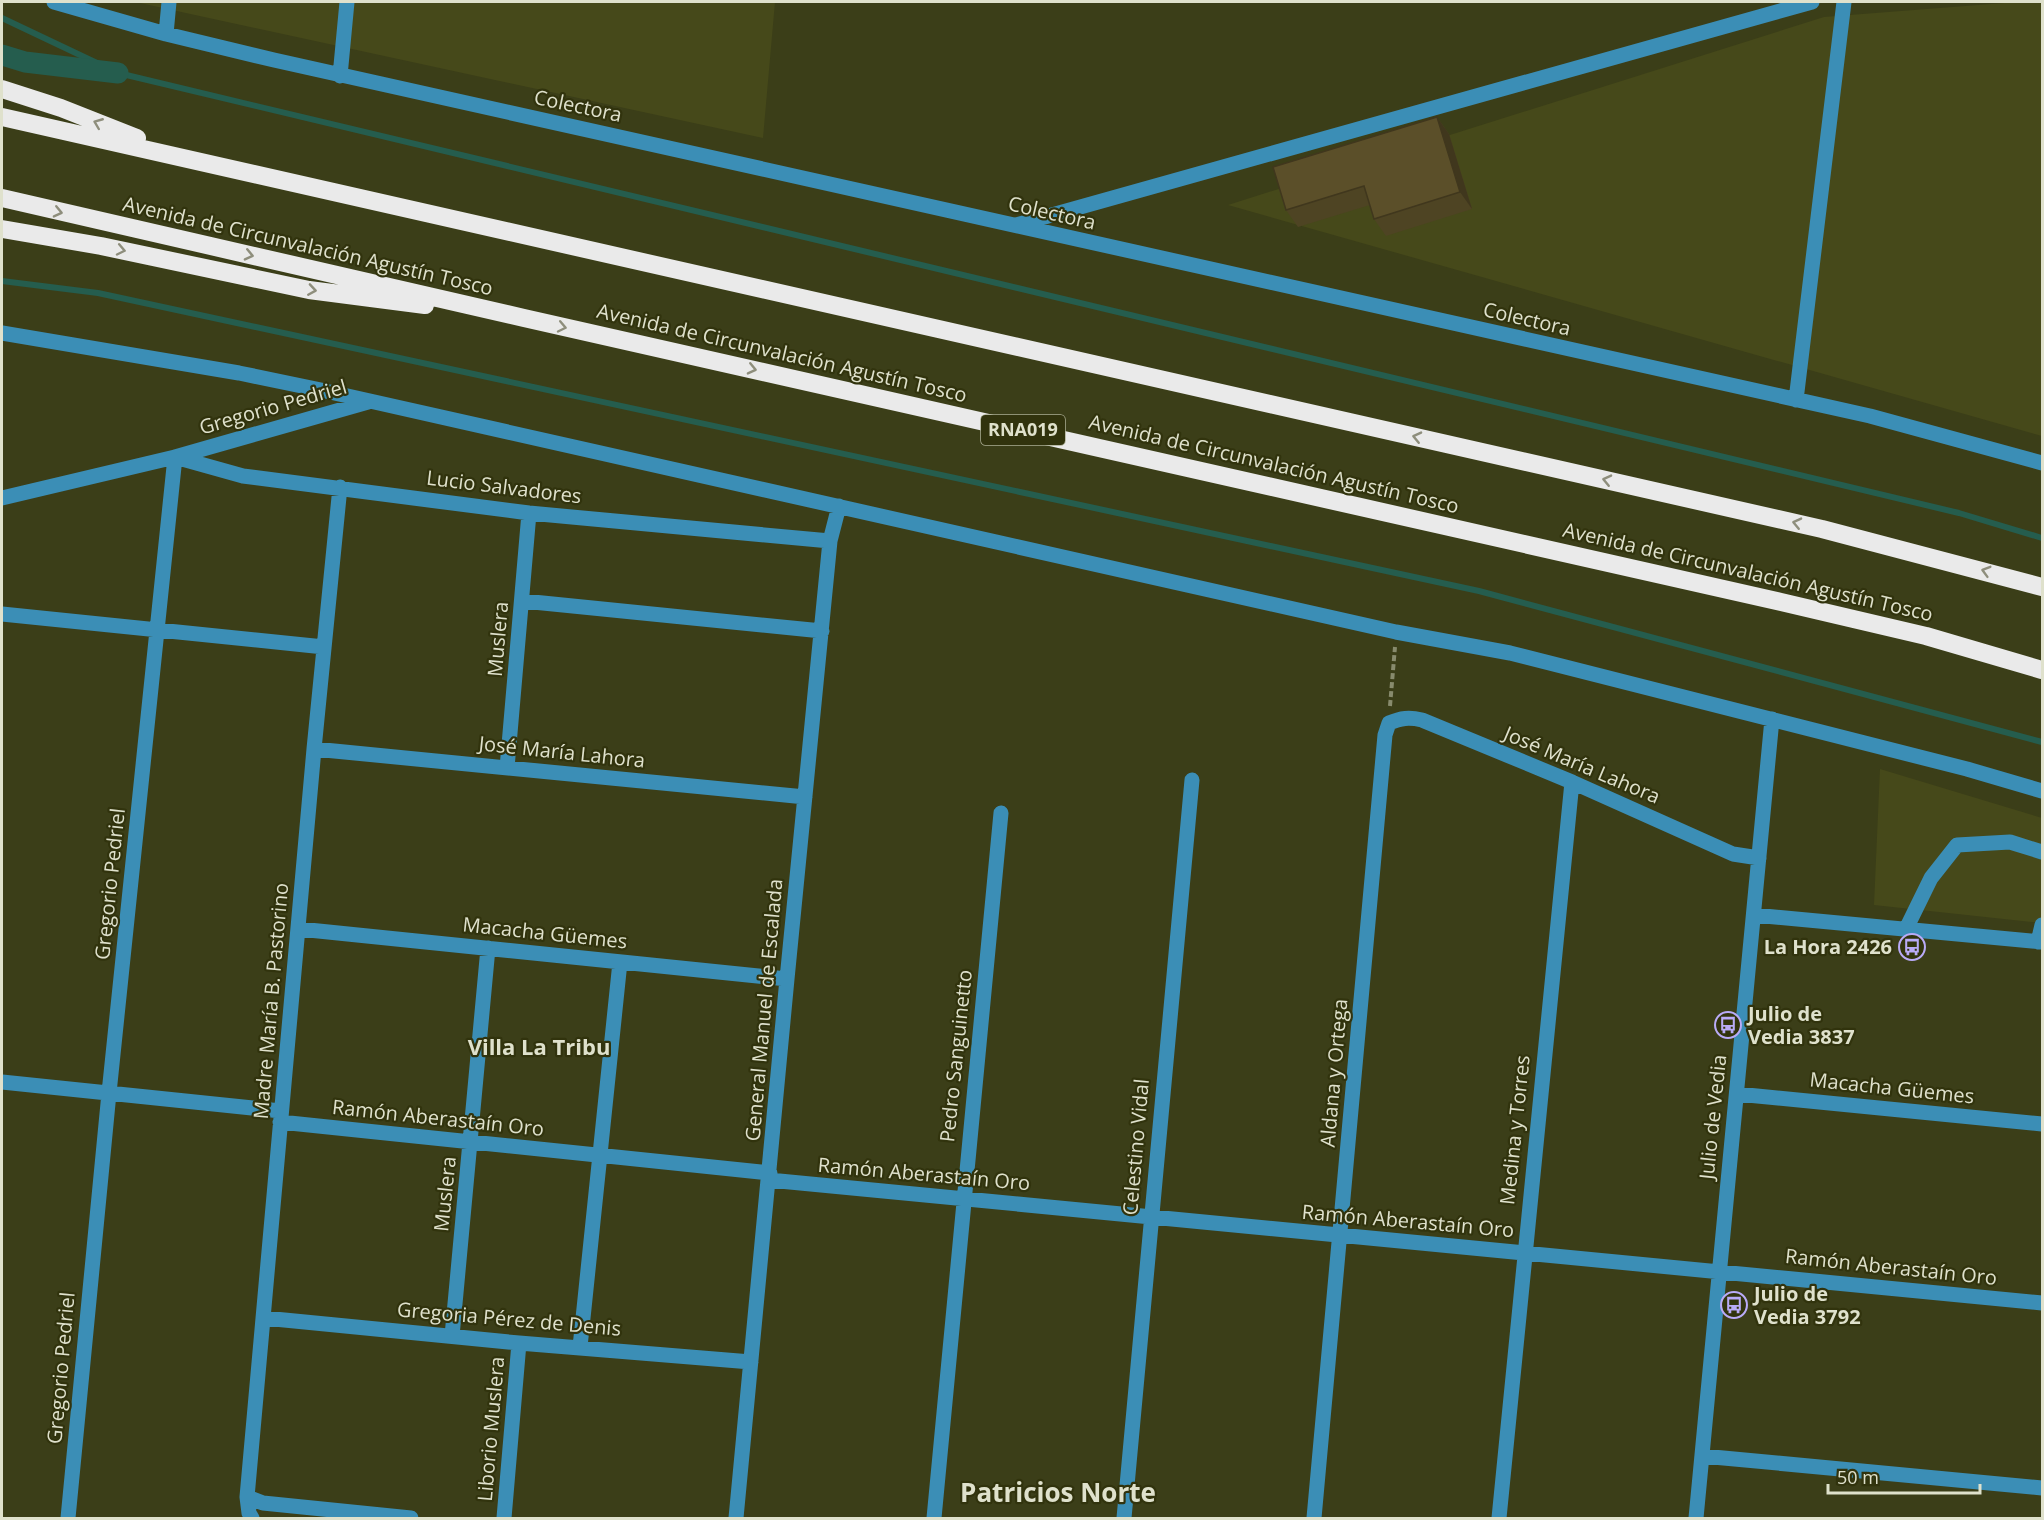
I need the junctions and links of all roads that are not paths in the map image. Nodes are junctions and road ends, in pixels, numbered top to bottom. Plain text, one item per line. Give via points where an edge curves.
1 (54, 2) edge
2 (169, 2) edge
3 (346, 2) edge
4 (1812, 2) edge
5 (1844, 2) edge
6 (166, 34) junction
7 (340, 76) junction
8 (2, 89) edge
9 (2, 117) edge
10 (192, 160) junction
11 (2, 198) edge
12 (1013, 225) junction
13 (2, 229) edge
14 (524, 318) junction
15 (2, 333) edge
16 (1796, 400) junction
17 (371, 401) junction
18 (175, 457) junction
19 (2043, 462) edge
20 (340, 487) junction
21 (2, 498) edge
22 (839, 506) junction
23 (529, 513) junction
24 (830, 541) junction
25 (2043, 587) edge
26 (523, 601) junction
27 (2, 614) edge
28 (158, 630) junction
29 (822, 631) junction
30 (324, 647) junction
31 (2043, 670) edge
32 (1772, 719) junction
33 (1389, 723) joint
34 (314, 749) junction
35 (507, 768) junction
36 (1192, 780) dead end
37 (1572, 782) junction
38 (2043, 791) edge
39 (805, 797) junction
40 (1001, 813) dead end
41 (2043, 852) edge
42 (1759, 858) junction
43 (1754, 915) junction
44 (2043, 925) edge
45 (299, 929) junction
46 (1906, 929) junction
47 (2040, 942) edge
48 (488, 948) junction
49 (620, 962) junction
50 (787, 979) junction
51 (2, 1082) edge
52 (109, 1093) junction
53 (1737, 1094) junction
54 (281, 1117) junction
55 (2043, 1124) edge
56 (472, 1142) junction
57 (599, 1156) junction
58 (769, 1177) junction
59 (963, 1198) junction
60 (1151, 1217) junction
61 (1341, 1236) junction
62 (1524, 1254) junction
63 (1719, 1271) junction
64 (2043, 1303) edge
65 (264, 1318) junction
66 (452, 1336) junction
67 (519, 1343) junction
68 (580, 1347) junction
69 (751, 1362) junction
70 (1702, 1456) junction
71 (2043, 1488) edge
72 (248, 1497) junction
73 (68, 1518) edge
74 (252, 1518) edge
75 (411, 1518) edge
76 (504, 1518) edge
77 (736, 1518) edge
78 (934, 1518) edge
79 (1124, 1518) edge
80 (1314, 1518) edge
81 (1499, 1518) edge
82 (1696, 1518) edge

1 - 6 street, Colectora
2 - 6 street
3 - 7 street
4 - 12 street
5 - 16 street
6 - 7 street, Colectora
7 - 12 street, Colectora
10 -> 8 highway
9 - 10 highway
25 -> 10 highway via 1812,526
11 -> 14 highway, Avenida de Circunvalación Agustín Tosco / RNA019
12 - 16 street, Colectora
13 -> 14 highway via 309,290
14 -> 31 highway, Avenida de Circunvalación Agustín Tosco / RNA019 via 1781,602 1926,636
15 - 17 street via 239,373
16 - 19 street, Colectora
17 - 18 street, Gregorio Pedriel
17 - 22 street
18 - 20 street, Lucio Salvadores via 243,476
18 - 21 street
18 - 28 street, Gregorio Pedriel
20 - 23 street, Lucio Salvadores
20 - 30 street, Madre María B. Pastorino
22 - 24 street, General Manuel de Escalada
22 - 32 street via 1396,632 1510,653
23 - 24 street, Lucio Salvadores
23 - 26 street, Muslera
24 - 29 street, General Manuel de Escalada
26 - 29 street
26 - 35 street, Muslera
27 - 28 street
28 - 30 street
28 - 52 street, Gregorio Pedriel
29 - 39 street, General Manuel de Escalada
30 - 34 street, Madre María B. Pastorino
32 - 38 street
32 - 42 street, Julio de Vedia
33 - 37 street, José María Lahora via 1409,717 1422,720
33 - 61 street, Aldana y Ortega
34 - 35 street, José María Lahora
34 - 45 street, Madre María B. Pastorino
35 - 39 street, José María Lahora
36 - 60 street, Celestino Vidal
37 - 42 street, José María Lahora via 1733,854
37 - 62 street, Medina y Torres
39 - 50 street, General Manuel de Escalada
40 - 59 street, Pedro Sanguinetto
41 - 46 street via 2010,842 1957,845 1931,878
42 - 43 street, Julio de Vedia
43 - 46 street
43 - 53 street, Julio de Vedia
44 - 47 street
45 - 48 street, Macacha Güemes
45 - 54 street, Madre María B. Pastorino
46 - 47 street
48 - 49 street, Macacha Güemes
48 - 56 street, Muslera
49 - 50 street, Macacha Güemes
49 - 57 street
50 - 58 street, General Manuel de Escalada
51 - 52 street, Ramón Aberastaín Oro
52 - 54 street, Ramón Aberastaín Oro
52 - 73 street, Gregorio Pedriel
53 - 55 street, Macacha Güemes
53 - 63 street, Julio de Vedia
54 - 56 street, Ramón Aberastaín Oro
54 - 65 street, Madre María B. Pastorino
56 - 57 street, Ramón Aberastaín Oro
56 - 66 street, Muslera
57 - 58 street, Ramón Aberastaín Oro
57 - 68 street
58 - 59 street, Ramón Aberastaín Oro
58 - 69 street, General Manuel de Escalada
59 - 60 street, Ramón Aberastaín Oro
59 - 78 street, Pedro Sanguinetto
60 - 61 street, Ramón Aberastaín Oro
60 - 79 street, Celestino Vidal
61 - 62 street, Ramón Aberastaín Oro
61 - 80 street, Aldana y Ortega
62 - 63 street, Ramón Aberastaín Oro
62 - 81 street, Medina y Torres
63 - 64 street, Ramón Aberastaín Oro
63 - 70 street, Julio de Vedia
65 - 66 street, Gregoria Pérez de Denis
65 - 72 street, Madre María B. Pastorino
66 - 67 street, Gregoria Pérez de Denis
67 - 68 street, Gregoria Pérez de Denis
67 - 76 street, Liborio Muslera
68 - 69 street, Gregoria Pérez de Denis
69 - 77 street, General Manuel de Escalada
70 - 71 street
70 - 82 street, Julio de Vedia
72 - 74 street, Madre María B. Pastorino
72 - 75 street via 263,1503

